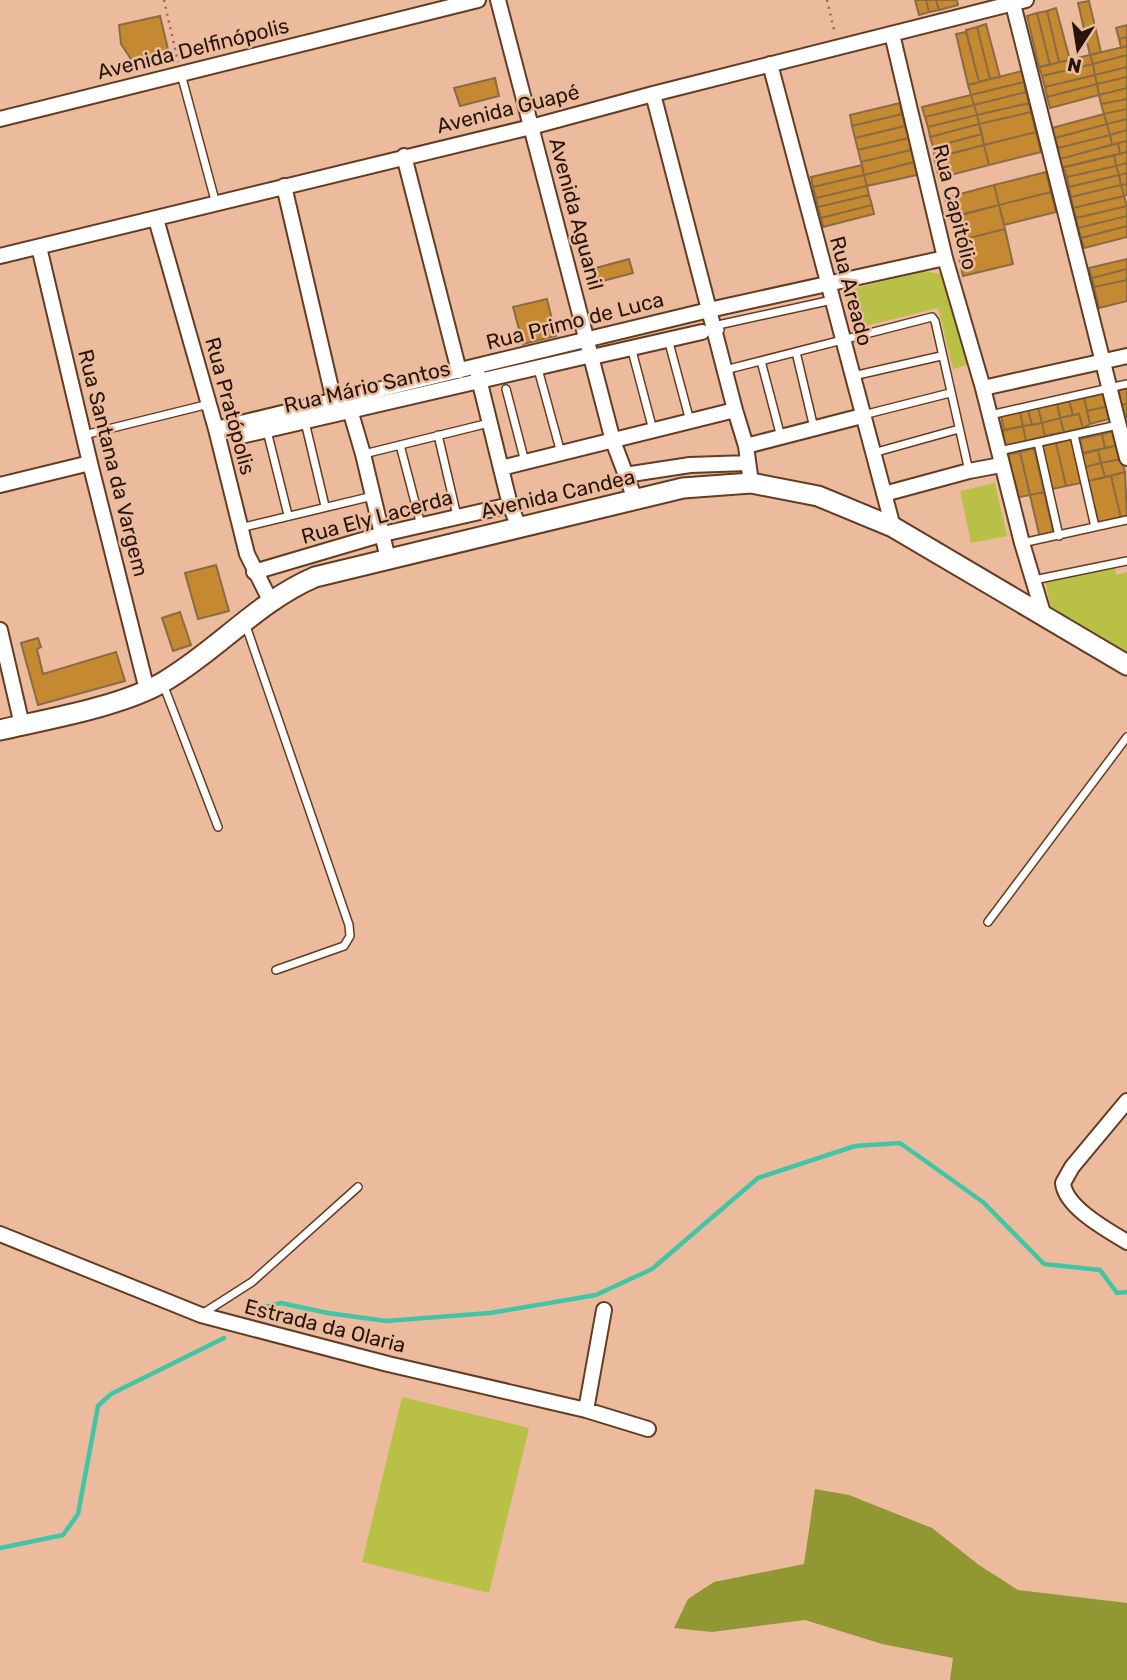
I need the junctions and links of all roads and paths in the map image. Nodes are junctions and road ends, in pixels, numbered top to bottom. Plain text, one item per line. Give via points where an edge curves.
1 (164, 0) edge
2 (478, 0) edge
3 (498, 0) edge
4 (827, 0) edge
5 (1020, 2) edge
6 (892, 34) junction
7 (839, 47) junction
8 (770, 64) junction
9 (180, 73) junction
10 (653, 94) junction
11 (0, 119) edge
12 (531, 127) junction
13 (404, 156) junction
14 (284, 186) junction
15 (216, 205) junction
16 (156, 219) junction
17 (39, 247) junction
18 (0, 256) edge
19 (945, 258) junction
20 (827, 285) junction
21 (832, 300) junction
22 (709, 310) junction
23 (702, 332) dead end
24 (668, 339) junction
25 (588, 340) junction
26 (842, 340) junction
27 (631, 347) junction
28 (796, 352) junction
29 (942, 356) junction
30 (1127, 356) edge
31 (587, 357) junction
32 (761, 361) junction
33 (1102, 361) junction
34 (476, 367) junction
35 (538, 369) junction
36 (727, 369) junction
37 (460, 371) junction
38 (853, 376) junction
39 (480, 382) junction
40 (1127, 384) edge
41 (983, 388) junction
42 (1109, 389) junction
43 (506, 390) dead end
44 (950, 393) junction
45 (344, 403) junction
46 (209, 404) junction
47 (735, 410) junction
48 (989, 415) junction
49 (862, 416) junction
50 (305, 422) junction
51 (690, 422) junction
52 (489, 424) junction
53 (1118, 425) junction
54 (814, 428) junction
55 (216, 429) junction
56 (959, 429) junction
57 (267, 431) junction
58 (653, 431) junction
59 (83, 435) junction
60 (438, 435) junction
61 (1074, 435) junction
62 (241, 436) dead end
63 (781, 437) junction
64 (613, 441) junction
65 (1038, 443) junction
66 (400, 445) junction
67 (746, 446) junction
68 (561, 453) junction
69 (873, 453) junction
70 (363, 454) junction
71 (1000, 458) junction
72 (1127, 458) edge
73 (525, 462) junction
74 (90, 463) junction
75 (748, 463) junction
76 (501, 468) junction
77 (970, 471) junction
78 (625, 475) junction
79 (751, 483) junction
80 (0, 485) edge
81 (884, 494) junction
82 (374, 495) junction
83 (635, 499) junction
84 (510, 505) junction
85 (325, 506) junction
86 (288, 515) junction
87 (457, 517) junction
88 (1127, 520) edge
89 (421, 526) junction
90 (519, 527) junction
91 (893, 527) junction
92 (1096, 527) junction
93 (240, 528) junction
94 (383, 534) junction
95 (1059, 536) junction
96 (1021, 544) junction
97 (388, 559) junction
98 (1127, 561) edge
99 (254, 572) junction
100 (1033, 580) junction
101 (270, 600) junction
102 (1043, 613) junction
103 (244, 622) junction
104 (0, 630) edge
105 (1127, 665) edge
106 (155, 687) junction
107 (22, 725) junction
108 (0, 730) edge
109 (1127, 737) edge
110 (218, 827) dead end
111 (988, 922) dead end
112 (276, 970) dead end
113 (1127, 1101) edge
114 (358, 1187) dead end
115 (0, 1234) edge
116 (1127, 1242) edge
117 (604, 1310) dead end
118 (201, 1315) junction
119 (586, 1410) junction
120 (648, 1429) dead end

1 - 9 path
2 - 9 street, Avenida Delfinópolis
3 - 12 street, Avenida Aguanil
4 - 7 path
5 - 6 street, Avenida Guapé
5 - 33 street
6 - 7 street, Avenida Guapé
6 - 19 street, Rua Capitólio
7 - 8 street, Avenida Guapé
8 - 10 street, Avenida Guapé
8 - 20 street, Rua Areado
9 - 11 street, Avenida Delfinópolis
9 - 15 lane
10 - 12 street, Avenida Guapé
10 - 22 street
12 - 13 street, Avenida Guapé
12 - 25 street, Avenida Aguanil
13 - 14 street, Avenida Guapé
13 - 37 street
14 - 15 street, Avenida Guapé
14 - 45 street
15 - 16 street, Avenida Guapé
16 - 17 street, Avenida Guapé
16 - 46 street, Rua Pratópolis
17 - 18 street, Avenida Guapé
17 - 59 street, Rua Santana da Vargem
19 - 20 street, Rua Primo de Luca
19 - 41 street, Rua Capitólio
20 - 21 street, Rua Areado
20 - 22 street, Rua Primo de Luca
21 - 26 street, Rua Areado
21 - 36 lane via 718,325
22 - 25 street, Rua Primo de Luca
22 - 36 street
23 - 24 street, Rua Mário Santos
24 - 27 street, Rua Mário Santos
24 - 51 lane
25 - 31 street, Avenida Aguanil
25 - 34 street, Rua Primo de Luca
26 - 28 lane
26 - 29 lane via 932,317
26 - 38 street, Rua Areado
27 - 31 street, Rua Mário Santos
27 - 58 lane
28 - 32 lane
28 - 54 lane
29 - 38 lane
29 - 44 lane
30 - 33 street
31 - 35 street, Rua Mário Santos
31 - 64 street, Avenida Aguanil
32 - 36 lane
32 - 63 lane
33 - 41 street
33 - 42 street
34 - 37 street, Rua Primo de Luca
34 - 39 street
35 - 39 street, Rua Mário Santos
35 - 68 lane
36 - 47 street
37 - 45 street, Rua Primo de Luca
38 - 49 street, Rua Areado
39 - 45 street, Rua Mário Santos
39 - 52 street
40 - 42 lane
41 - 48 street, Rua Capitólio
42 - 48 lane
42 - 53 street
43 - 73 lane
44 - 49 lane
44 - 56 lane
45 - 50 street, Rua Mário Santos
45 - 55 street, Rua Primo de Luca
45 - 70 street
46 - 55 street, Rua Pratópolis
46 - 59 lane
47 - 51 street
47 - 67 street
48 - 71 street, Rua Capitólio
49 - 54 street
49 - 69 street, Rua Areado
50 - 57 street, Rua Mário Santos
50 - 85 lane
51 - 58 street
52 - 60 lane
52 - 76 street
53 - 61 lane
53 - 72 street
54 - 63 street
55 - 93 street, Rua Pratópolis
56 - 69 lane
56 - 77 lane
57 - 62 street, Rua Mário Santos
57 - 86 lane
58 - 64 street
59 - 74 street, Rua Santana da Vargem
60 - 66 lane
60 - 87 lane
61 - 65 lane
61 - 92 lane
63 - 67 street
64 - 68 street
64 - 78 street, Avenida Aguanil
65 - 71 lane
65 - 95 lane
66 - 70 lane
66 - 89 lane
67 - 75 street
68 - 73 street
69 - 81 street, Rua Areado
70 - 82 street
71 - 77 street
71 - 96 street, Rua Capitólio
73 - 76 street
74 - 80 street
74 - 106 street, Rua Santana da Vargem
75 - 78 street via 690,465
75 - 79 street
76 - 84 street
77 - 81 street
78 - 83 street, Avenida Aguanil
79 - 83 main road, Avenida Candea via 683,488
79 - 91 main road, Avenida Candea via 818,496
81 - 91 street, Rua Areado
82 - 85 lane
82 - 94 street
83 - 90 main road, Avenida Candea
84 - 87 street, Rua Ely Lacerda
84 - 90 street
85 - 86 lane
86 - 93 lane
87 - 89 street, Rua Ely Lacerda
88 - 92 lane
89 - 94 street, Rua Ely Lacerda
90 - 97 main road, Avenida Candea
91 - 102 main road, Avenida Candea
92 - 95 lane
93 - 99 street, Rua Pratópolis
94 - 97 street
94 - 99 street, Rua Ely Lacerda
95 - 96 lane
96 - 100 street, Rua Capitólio
97 - 101 main road, Avenida Candea via 315,577
98 - 100 lane
99 - 101 street, Rua Pratópolis
100 - 102 street, Rua Capitólio
101 - 103 main road, Avenida Candea
102 - 105 main road, Avenida Candea
103 - 106 main road, Avenida Candea
103 - 112 lane via 349,925 350,936 344,946
104 - 107 street
106 - 107 main road, Avenida Candea
106 - 110 lane
107 - 108 main road, Avenida Candea
109 - 111 lane
113 - 116 street via 1063,1183 1069,1198 1087,1216
114 - 118 lane via 252,1282
115 - 118 street, Estrada da Olaria
117 - 119 street
118 - 119 street, Estrada da Olaria
119 - 120 street, Estrada da Olaria

